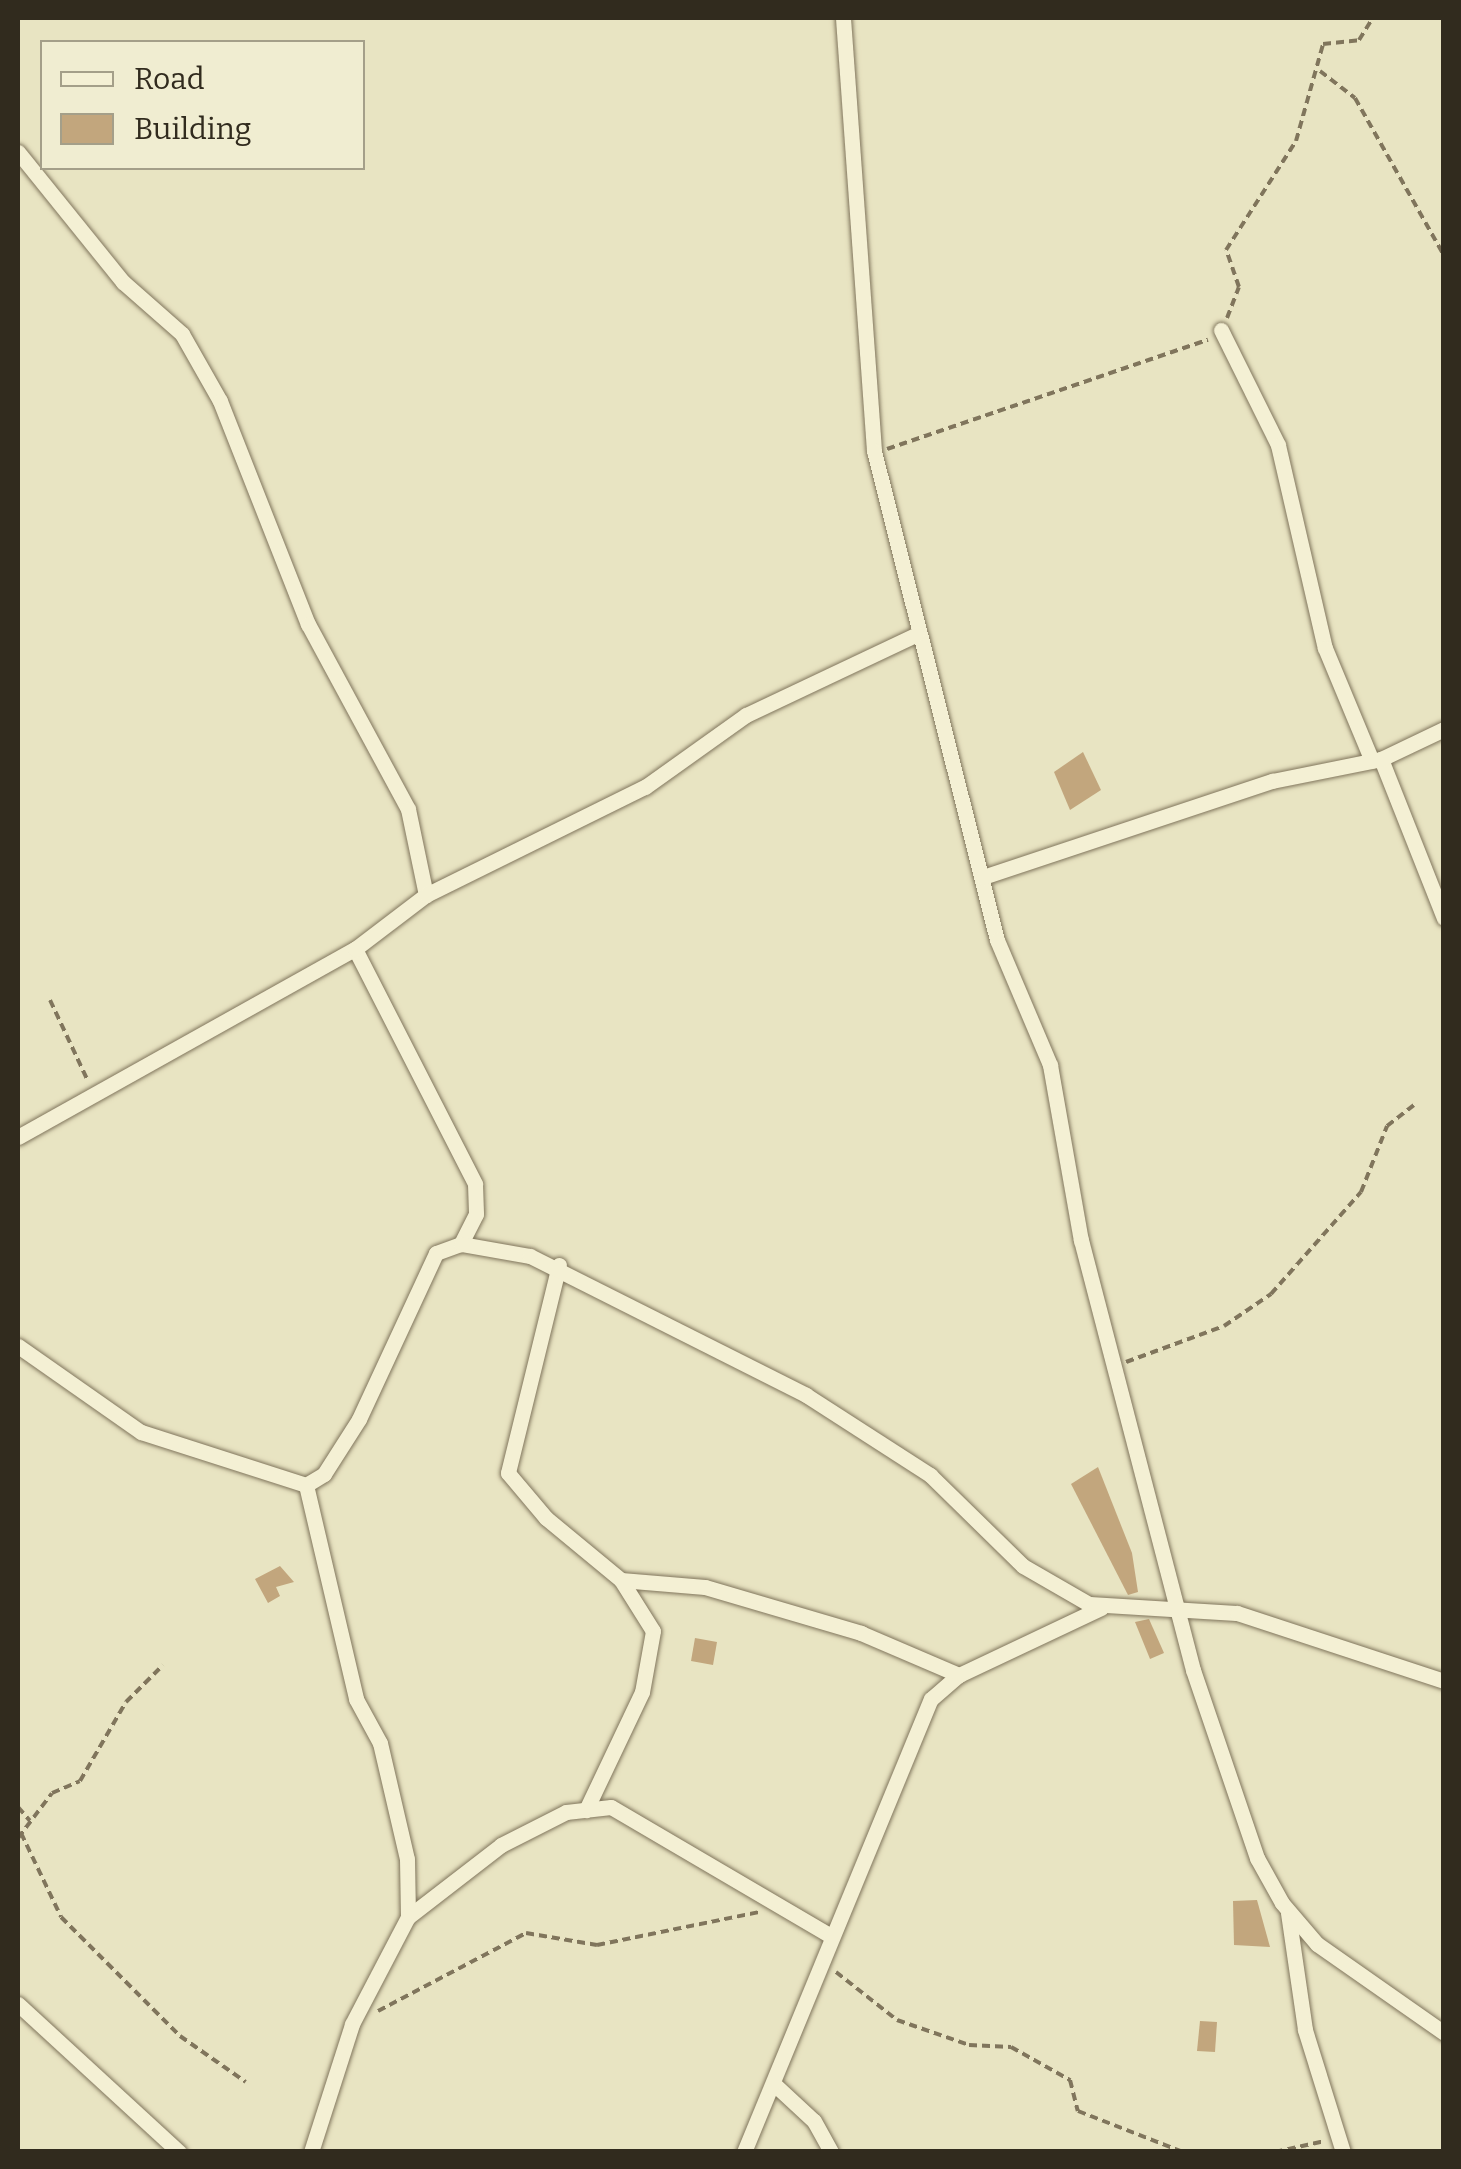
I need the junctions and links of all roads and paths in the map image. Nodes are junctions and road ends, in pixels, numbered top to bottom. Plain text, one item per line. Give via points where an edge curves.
1 (844, 18) edge
2 (1373, 18) edge
3 (1318, 70) junction
4 (18, 152) edge
5 (1444, 254) edge
6 (1221, 330) junction
7 (874, 452) junction
8 (917, 634) junction
9 (1444, 729) edge
10 (1376, 760) junction
11 (982, 877) junction
12 (426, 895) junction
13 (1444, 918) edge
14 (355, 950) junction
15 (50, 1000) dead end
16 (94, 1092) junction
17 (1414, 1105) dead end
18 (18, 1137) edge
19 (462, 1244) junction
20 (559, 1264) junction
21 (18, 1346) edge
22 (1112, 1367) junction
23 (306, 1486) junction
24 (621, 1580) junction
25 (1178, 1603) junction
26 (1101, 1608) junction
27 (162, 1665) dead end
28 (959, 1675) junction
29 (1444, 1680) edge
30 (18, 1807) edge
31 (586, 1810) junction
32 (30, 1821) junction
33 (19, 1836) edge
34 (783, 1906) junction
35 (1288, 1910) junction
36 (408, 1917) junction
37 (831, 1936) junction
38 (822, 1960) junction
39 (18, 2004) edge
40 (352, 2024) junction
41 (1444, 2033) edge
42 (246, 2082) dead end
43 (774, 2084) junction
44 (1341, 2146) edge
45 (179, 2152) edge
46 (311, 2152) edge
47 (744, 2152) edge
48 (830, 2152) edge
49 (1183, 2152) edge
50 (1275, 2152) edge

1 - 7 street
2 - 3 path via 1359,40 1324,44
3 - 5 path via 1355,98
3 - 6 path via 1296,142 1226,250 1239,287
4 - 12 street via 122,282 182,334 220,400 308,624 408,809
6 - 7 path via 1177,358
6 - 10 street via 1278,444 1325,648
7 - 8 street
8 - 11 street
8 - 12 street via 746,715 645,787
9 - 10 street
10 - 11 street via 1272,781
10 - 13 street
11 - 22 street via 997,940 1050,1065
12 - 14 street
14 - 16 street
14 - 19 street via 475,1184 478,1201
15 - 16 path
16 - 18 street
17 - 22 path via 1387,1126 1361,1192 1271,1294 1224,1326
19 - 20 street
19 - 23 street via 428,1261 358,1419 324,1474
20 - 24 street via 508,1472 546,1518
20 - 26 street via 806,1394 930,1475 1023,1566
21 - 23 street via 141,1432
22 - 25 street
23 - 36 street via 356,1698 380,1743 406,1859
24 - 28 street via 705,1587 861,1633
24 - 31 street via 653,1632 651,1650 642,1692
25 - 26 street
25 - 29 street via 1269,1620
25 - 35 street via 1256,1858
26 - 28 street
27 - 32 path via 126,1702 80,1781 52,1793
28 - 37 street via 910,1734
30 - 32 path
31 - 34 street via 610,1808
31 - 36 street via 500,1846
32 - 33 path
33 - 42 path via 61,1917 180,2036
34 - 37 street
34 - 40 path via 597,1945 526,1934
35 - 41 street via 1317,1944
35 - 44 street via 1304,2030
36 - 40 street
37 - 38 street
38 - 43 street
38 - 49 path via 897,2020 969,2045 1011,2047 1070,2080 1078,2111
39 - 45 street
40 - 46 street
43 - 47 street
43 - 48 street via 814,2121
44 - 50 path

